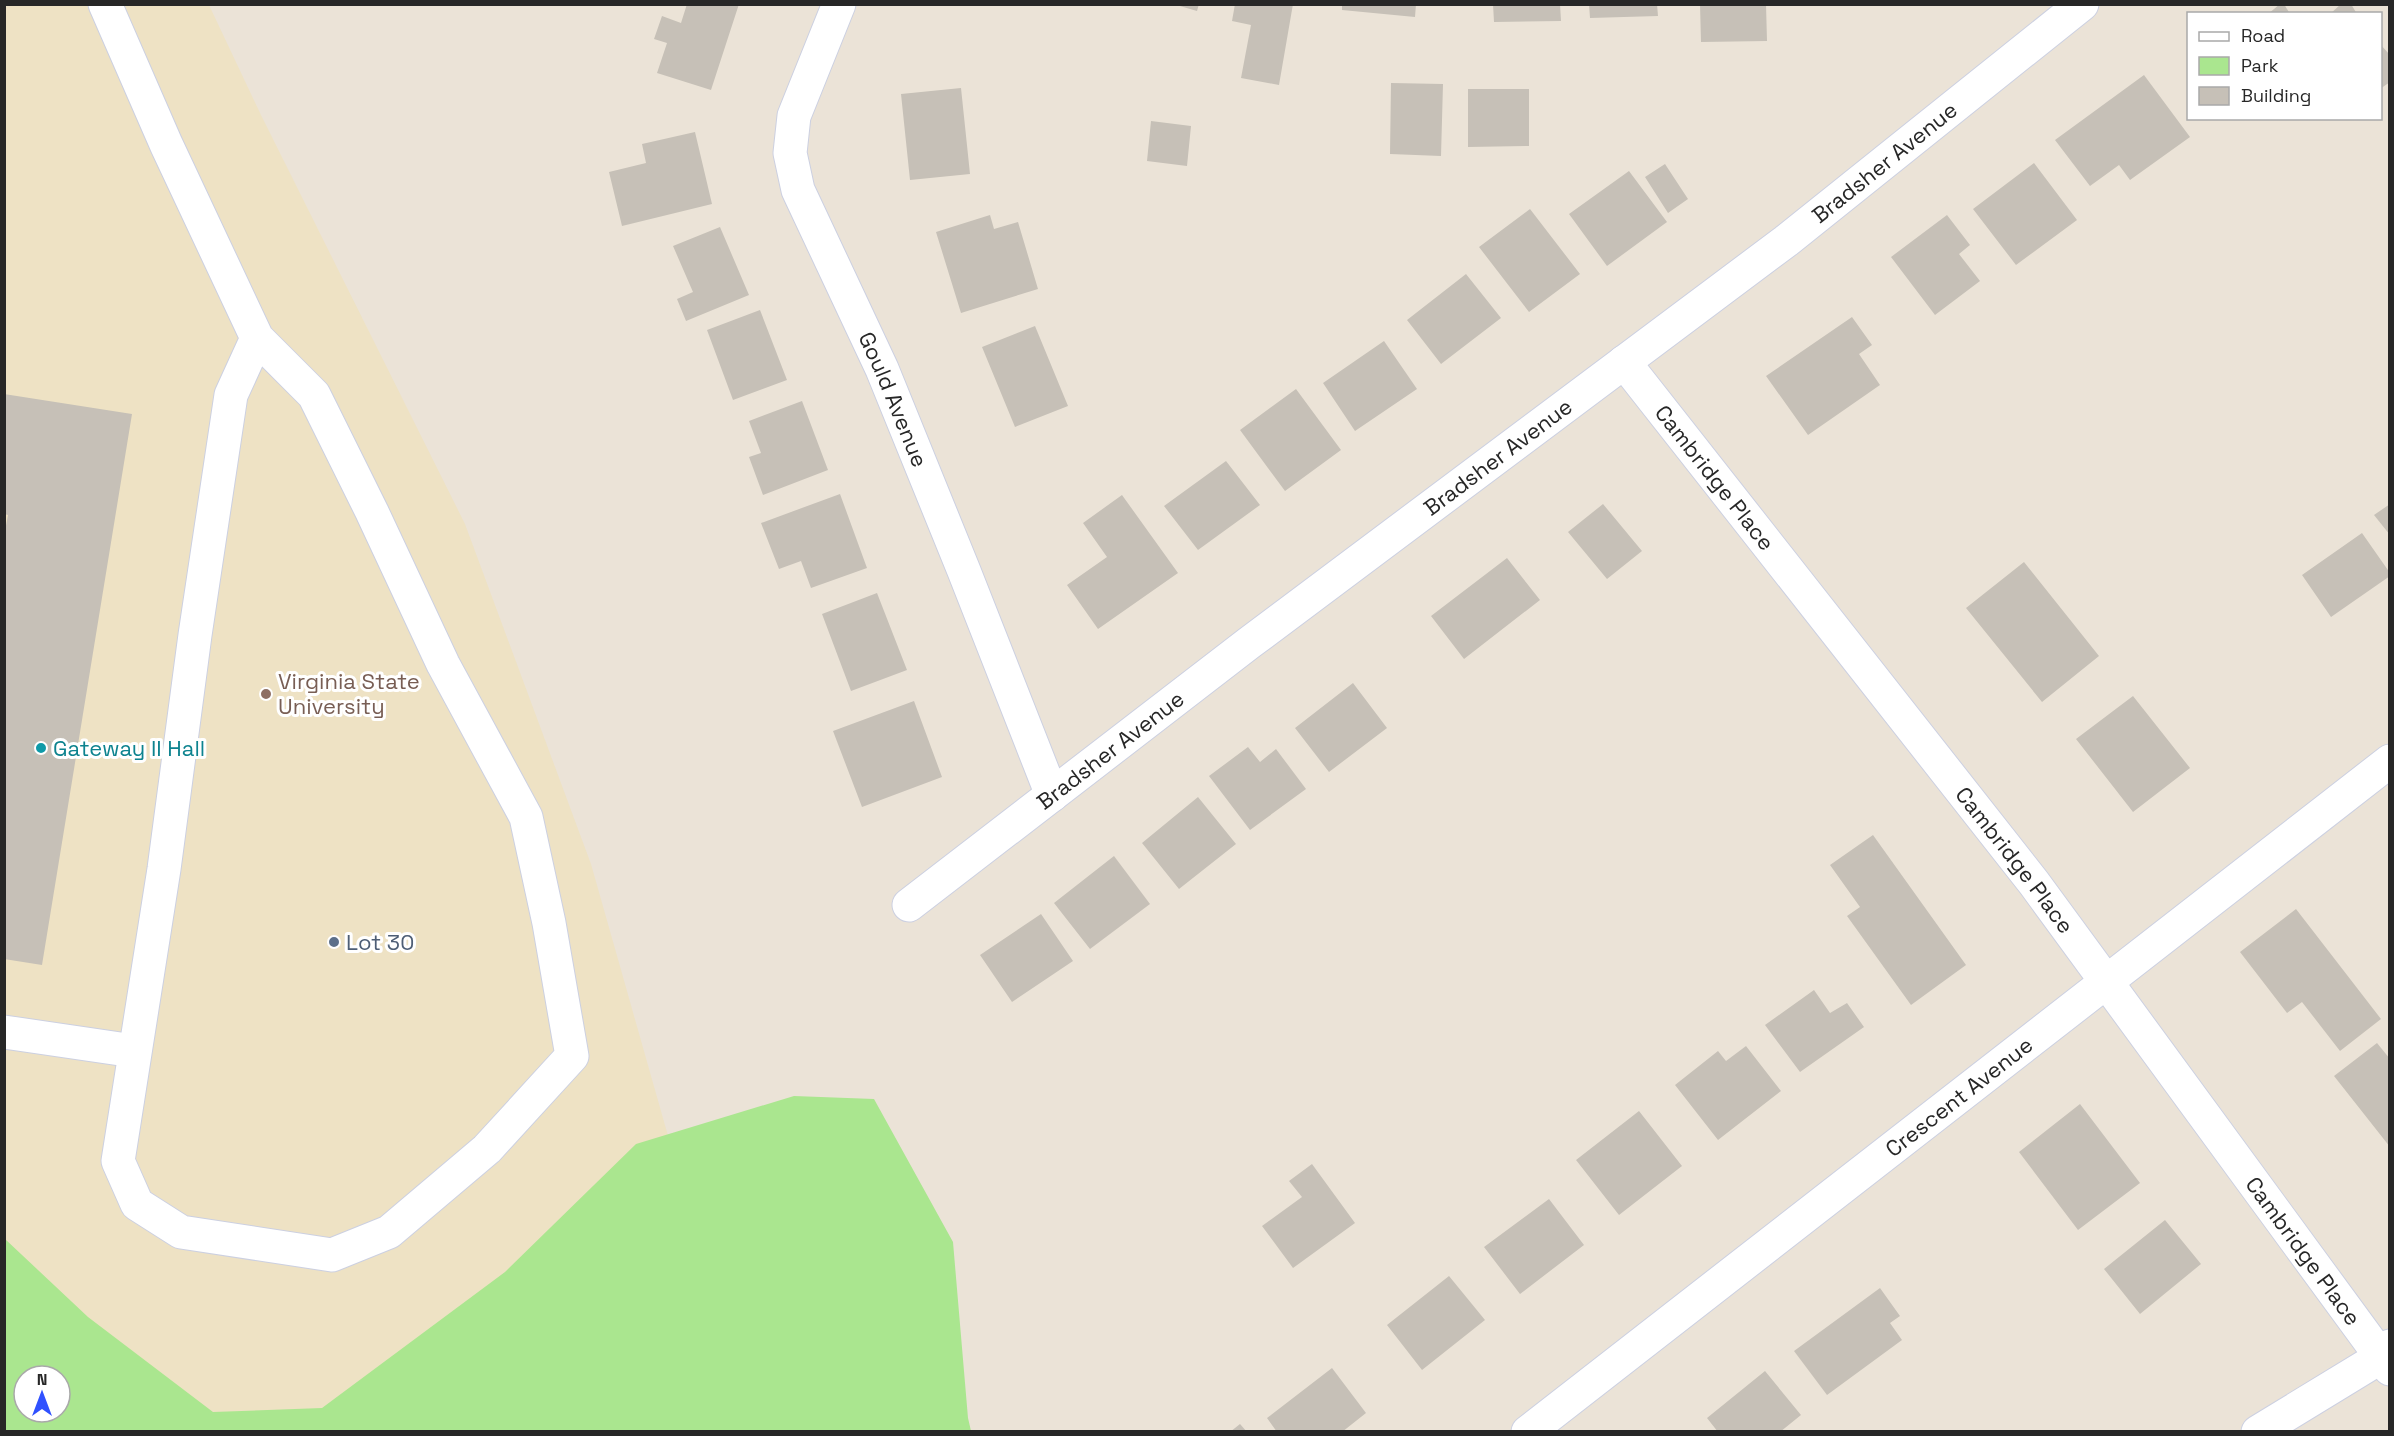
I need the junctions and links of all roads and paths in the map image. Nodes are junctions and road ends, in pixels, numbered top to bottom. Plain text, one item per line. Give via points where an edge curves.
1 (105, 4) edge
2 (839, 4) edge
3 (2082, 4) edge
4 (257, 338) junction
5 (1624, 362) junction
6 (2390, 761) edge
7 (1052, 795) junction
8 (909, 905) dead end
9 (2106, 981) junction
10 (4, 1032) edge
11 (134, 1051) junction
12 (2387, 1358) edge
13 (1528, 1431) edge
14 (2258, 1431) edge

1 - 4 street
2 - 7 street, Gould Avenue via 794,116 790,153 798,190 882,369
3 - 5 street, Bradsher Avenue via 1786,241
4 - 11 street via 231,395 164,870
4 - 11 street via 314,395 443,664 526,817 572,1056 487,1149 389,1232 332,1255 181,1232 137,1204 118,1161
5 - 7 street, Bradsher Avenue
5 - 9 street, Cambridge Place via 2034,883
6 - 9 street, Crescent Avenue
7 - 8 street, Bradsher Avenue
9 - 12 street, Cambridge Place
9 - 13 street, Crescent Avenue
10 - 11 street
12 - 14 street

